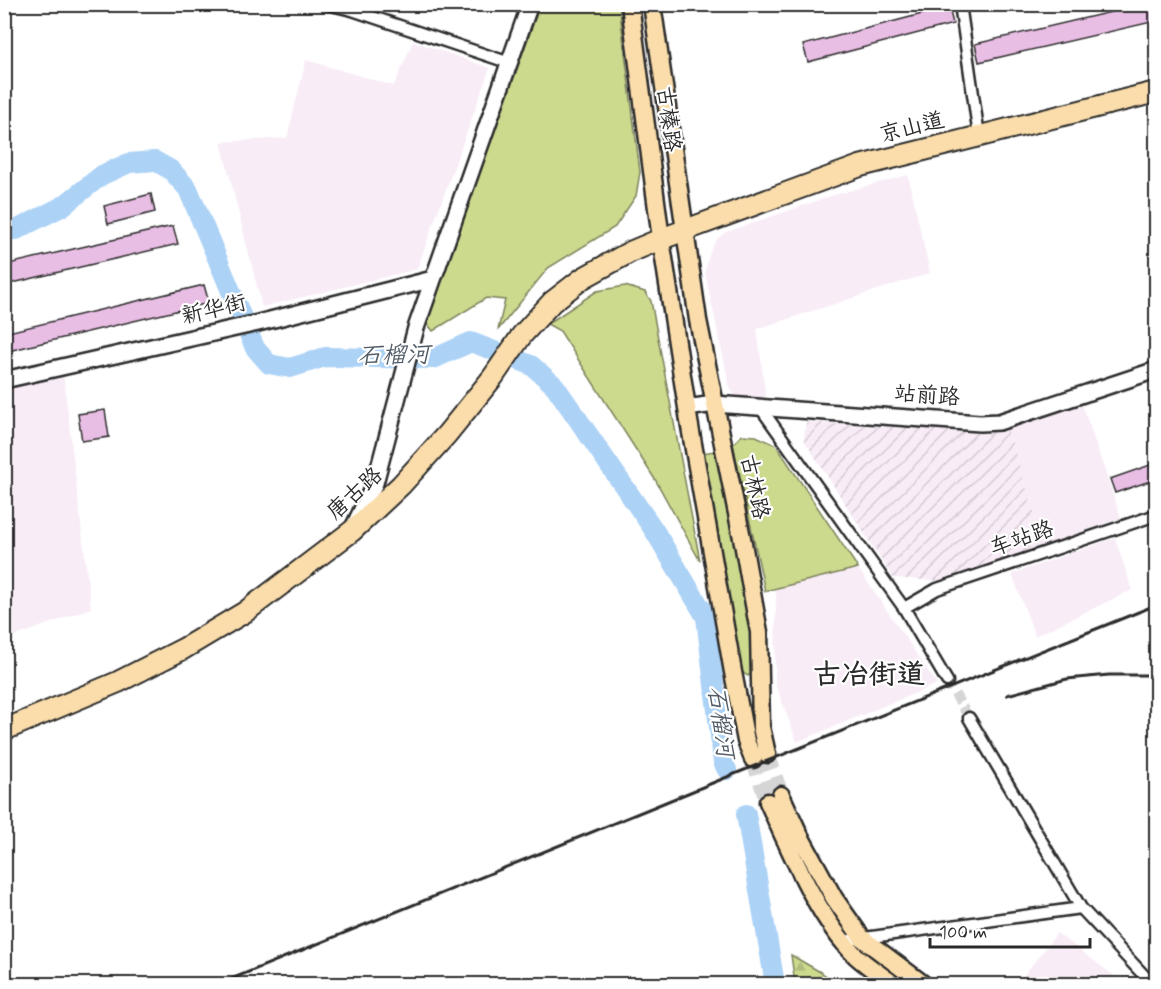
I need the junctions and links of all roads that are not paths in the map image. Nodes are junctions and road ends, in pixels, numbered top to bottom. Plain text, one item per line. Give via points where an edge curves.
1 (327, 4) edge
2 (530, 4) edge
3 (630, 4) edge
4 (652, 4) edge
5 (960, 4) edge
6 (510, 63) junction
7 (1156, 92) edge
8 (979, 136) junction
9 (685, 230) junction
10 (661, 239) junction
11 (433, 279) junction
12 (1156, 370) edge
13 (4, 380) edge
14 (714, 404) junction
15 (760, 407) junction
16 (687, 408) junction
17 (1156, 515) edge
18 (352, 531) junction
19 (904, 608) junction
20 (947, 681) tunnel mouth
21 (969, 718) tunnel mouth
22 (4, 730) edge
23 (1081, 908) junction
24 (862, 938) junction
25 (843, 941) junction
26 (893, 984) edge
27 (923, 984) edge
28 (1152, 984) edge

1 - 6 street
2 - 6 street
3 - 10 main road, 古榛路
4 - 9 main road, 古榛路
5 - 8 street
6 - 11 street
7 - 8 highway, 京山道
8 - 9 highway, 京山道 via 860,166
9 - 10 highway, 唐古路
9 - 14 main road, 古林路
10 - 16 main road, 古林路
10 - 18 highway, 唐古路 via 583,278 552,302 447,434
11 - 13 street, 新华街
11 - 18 street via 375,483
12 - 15 street, 站前路 via 999,422
14 - 15 street, 站前路
14 - 16 street, 站前路
14 - 16 main road, 古林路 via 759,632 760,757 746,741
15 - 19 street
17 - 19 street, 车站路 via 937,588
18 - 22 highway, 唐古路 via 245,612 183,649 118,682
19 - 20 street
21 - 23 street
23 - 24 street
23 - 28 street
24 - 25 street
24 - 25 main road via 775,799 813,895
24 - 27 main road
25 - 26 main road

